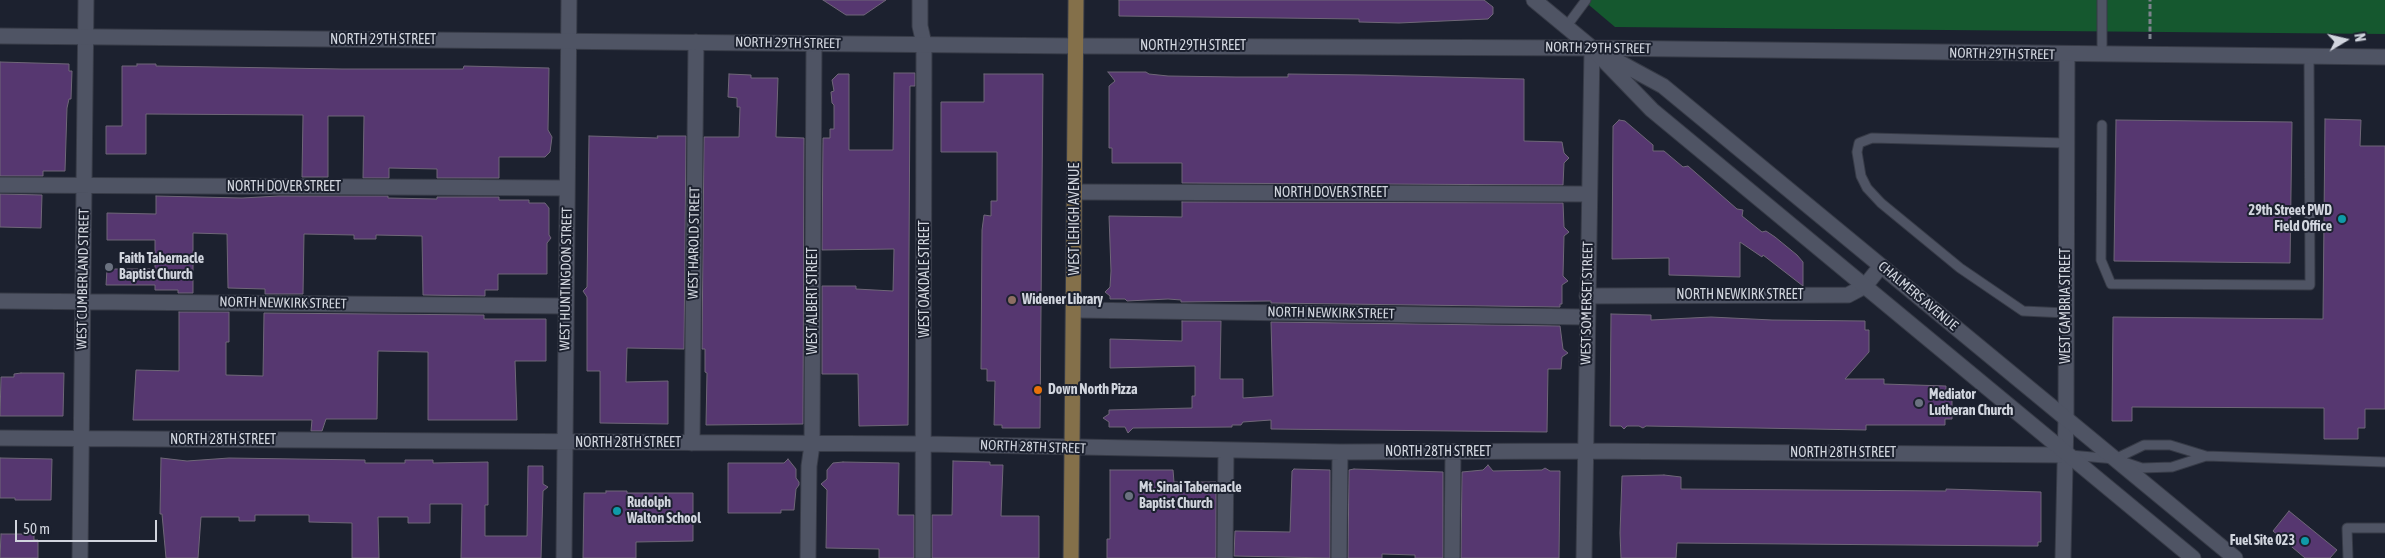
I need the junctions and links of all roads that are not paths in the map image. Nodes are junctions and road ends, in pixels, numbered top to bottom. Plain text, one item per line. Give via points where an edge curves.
1 (86, 0) edge
2 (569, 0) edge
3 (920, 0) edge
4 (1076, 0) edge
5 (1534, 0) edge
6 (1586, 0) edge
7 (2102, 0) edge
8 (1566, 27) junction
9 (0, 36) edge
10 (86, 37) junction
11 (568, 41) junction
12 (696, 42) junction
13 (814, 44) junction
14 (924, 44) junction
15 (1076, 46) junction
16 (1592, 48) junction
17 (2067, 54) junction
18 (2102, 55) junction
19 (2308, 57) junction
20 (2385, 58) edge
21 (2102, 125) dead end
22 (2066, 142) junction
23 (0, 185) edge
24 (84, 186) junction
25 (567, 188) junction
26 (1074, 192) junction
27 (1588, 194) junction
28 (1881, 266) junction
29 (1865, 286) junction
30 (1587, 296) junction
31 (0, 301) edge
32 (83, 301) junction
33 (566, 306) junction
34 (1075, 310) junction
35 (2066, 313) junction
36 (1586, 317) junction
37 (2066, 418) junction
38 (0, 438) edge
39 (81, 439) junction
40 (565, 442) junction
41 (692, 442) junction
42 (925, 444) junction
43 (812, 445) junction
44 (1073, 449) junction
45 (1226, 450) junction
46 (1586, 451) junction
47 (1340, 452) junction
48 (1453, 452) junction
49 (2066, 455) junction
50 (2206, 456) junction
51 (2115, 459) junction
52 (2385, 462) edge
53 (2385, 528) edge
54 (80, 558) edge
55 (564, 558) edge
56 (808, 558) edge
57 (923, 558) edge
58 (1071, 558) edge
59 (1225, 558) edge
60 (1339, 558) edge
61 (1452, 558) edge
62 (1584, 558) edge
63 (2063, 558) edge
64 (2192, 558) edge
65 (2235, 558) edge
66 (2348, 558) edge

1 - 10 street, WEST CUMBERLAND STREET
2 - 11 street, WEST HUNTINGDON STREET
3 - 14 street, WEST OAKDALE STREET
4 - 15 main road, WEST LEHIGH AVENUE
5 - 8 street, CHALMERS AVENUE
6 - 8 lane
7 - 18 lane
8 - 16 street, CHALMERS AVENUE
9 - 10 street, NORTH 29TH STREET
10 - 11 street, NORTH 29TH STREET
10 - 24 street, WEST CUMBERLAND STREET
11 - 12 street, NORTH 29TH STREET
11 - 25 street, WEST HUNTINGDON STREET
12 - 13 street, NORTH 29TH STREET
12 - 41 street, WEST HAROLD STREET
13 - 14 street, NORTH 29TH STREET
13 - 43 street, WEST ALBERT STREET
14 - 15 street, NORTH 29TH STREET
14 - 42 street, WEST OAKDALE STREET
15 - 16 street, NORTH 29TH STREET
15 - 26 main road, WEST LEHIGH AVENUE
16 - 17 street, NORTH 29TH STREET
16 - 27 street, WEST SOMERSET STREET
16 - 28 street, CHALMERS AVENUE via 1663,86
16 - 29 street, CHALMERS AVENUE via 1652,110
17 - 18 street, NORTH 29TH STREET
17 - 22 street, WEST CAMBRIA STREET
18 - 19 street, NORTH 29TH STREET
19 - 20 street, NORTH 29TH STREET
19 - 21 lane via 2310,285 2112,284 2101,260
22 - 35 street, WEST CAMBRIA STREET
22 - 35 lane via 1872,138 1859,143 1857,152 1861,176 1867,188 1960,268 2023,311
23 - 24 street, NORTH DOVER STREET
24 - 25 street, NORTH DOVER STREET
24 - 32 street, WEST CUMBERLAND STREET
25 - 33 street, WEST HUNTINGDON STREET
26 - 27 street, NORTH DOVER STREET
26 - 34 main road, WEST LEHIGH AVENUE
27 - 30 street, WEST SOMERSET STREET
28 - 29 street, NORTH NEWKIRK STREET
28 - 37 street, CHALMERS AVENUE
29 - 30 street, NORTH NEWKIRK STREET via 1848,295
29 - 49 street, CHALMERS AVENUE
30 - 36 street, WEST SOMERSET STREET
31 - 32 street, NORTH NEWKIRK STREET
32 - 33 street, NORTH NEWKIRK STREET
32 - 39 street, WEST CUMBERLAND STREET
33 - 40 street, WEST HUNTINGDON STREET
34 - 36 street, NORTH NEWKIRK STREET
34 - 44 main road, WEST LEHIGH AVENUE
35 - 37 street, WEST CAMBRIA STREET
36 - 46 street, WEST SOMERSET STREET
37 - 49 street, WEST CAMBRIA STREET
37 - 51 street, CHALMERS AVENUE
38 - 39 street, NORTH 28TH STREET
39 - 40 street, NORTH 28TH STREET
39 - 54 street, WEST CUMBERLAND STREET
40 - 41 street, NORTH 28TH STREET
40 - 55 street, WEST HUNTINGDON STREET
41 - 43 street, NORTH 28TH STREET
42 - 43 street, NORTH 28TH STREET
42 - 44 street, NORTH 28TH STREET
42 - 57 street, WEST OAKDALE STREET
43 - 56 street, WEST ALBERT STREET
44 - 45 street, NORTH 28TH STREET
44 - 58 main road, WEST LEHIGH AVENUE
45 - 47 street, NORTH 28TH STREET
45 - 59 street
46 - 48 street, NORTH 28TH STREET
46 - 49 street, NORTH 28TH STREET
46 - 62 street, WEST SOMERSET STREET
47 - 48 street, NORTH 28TH STREET
47 - 60 street
48 - 61 street
49 - 51 lane
49 - 63 street, WEST CAMBRIA STREET
49 - 64 street, CHALMERS AVENUE
50 - 51 lane via 2172,467 2142,468
50 - 51 lane via 2170,445 2144,446
50 - 52 lane
51 - 65 street, CHALMERS AVENUE
53 - 66 lane via 2347,528

